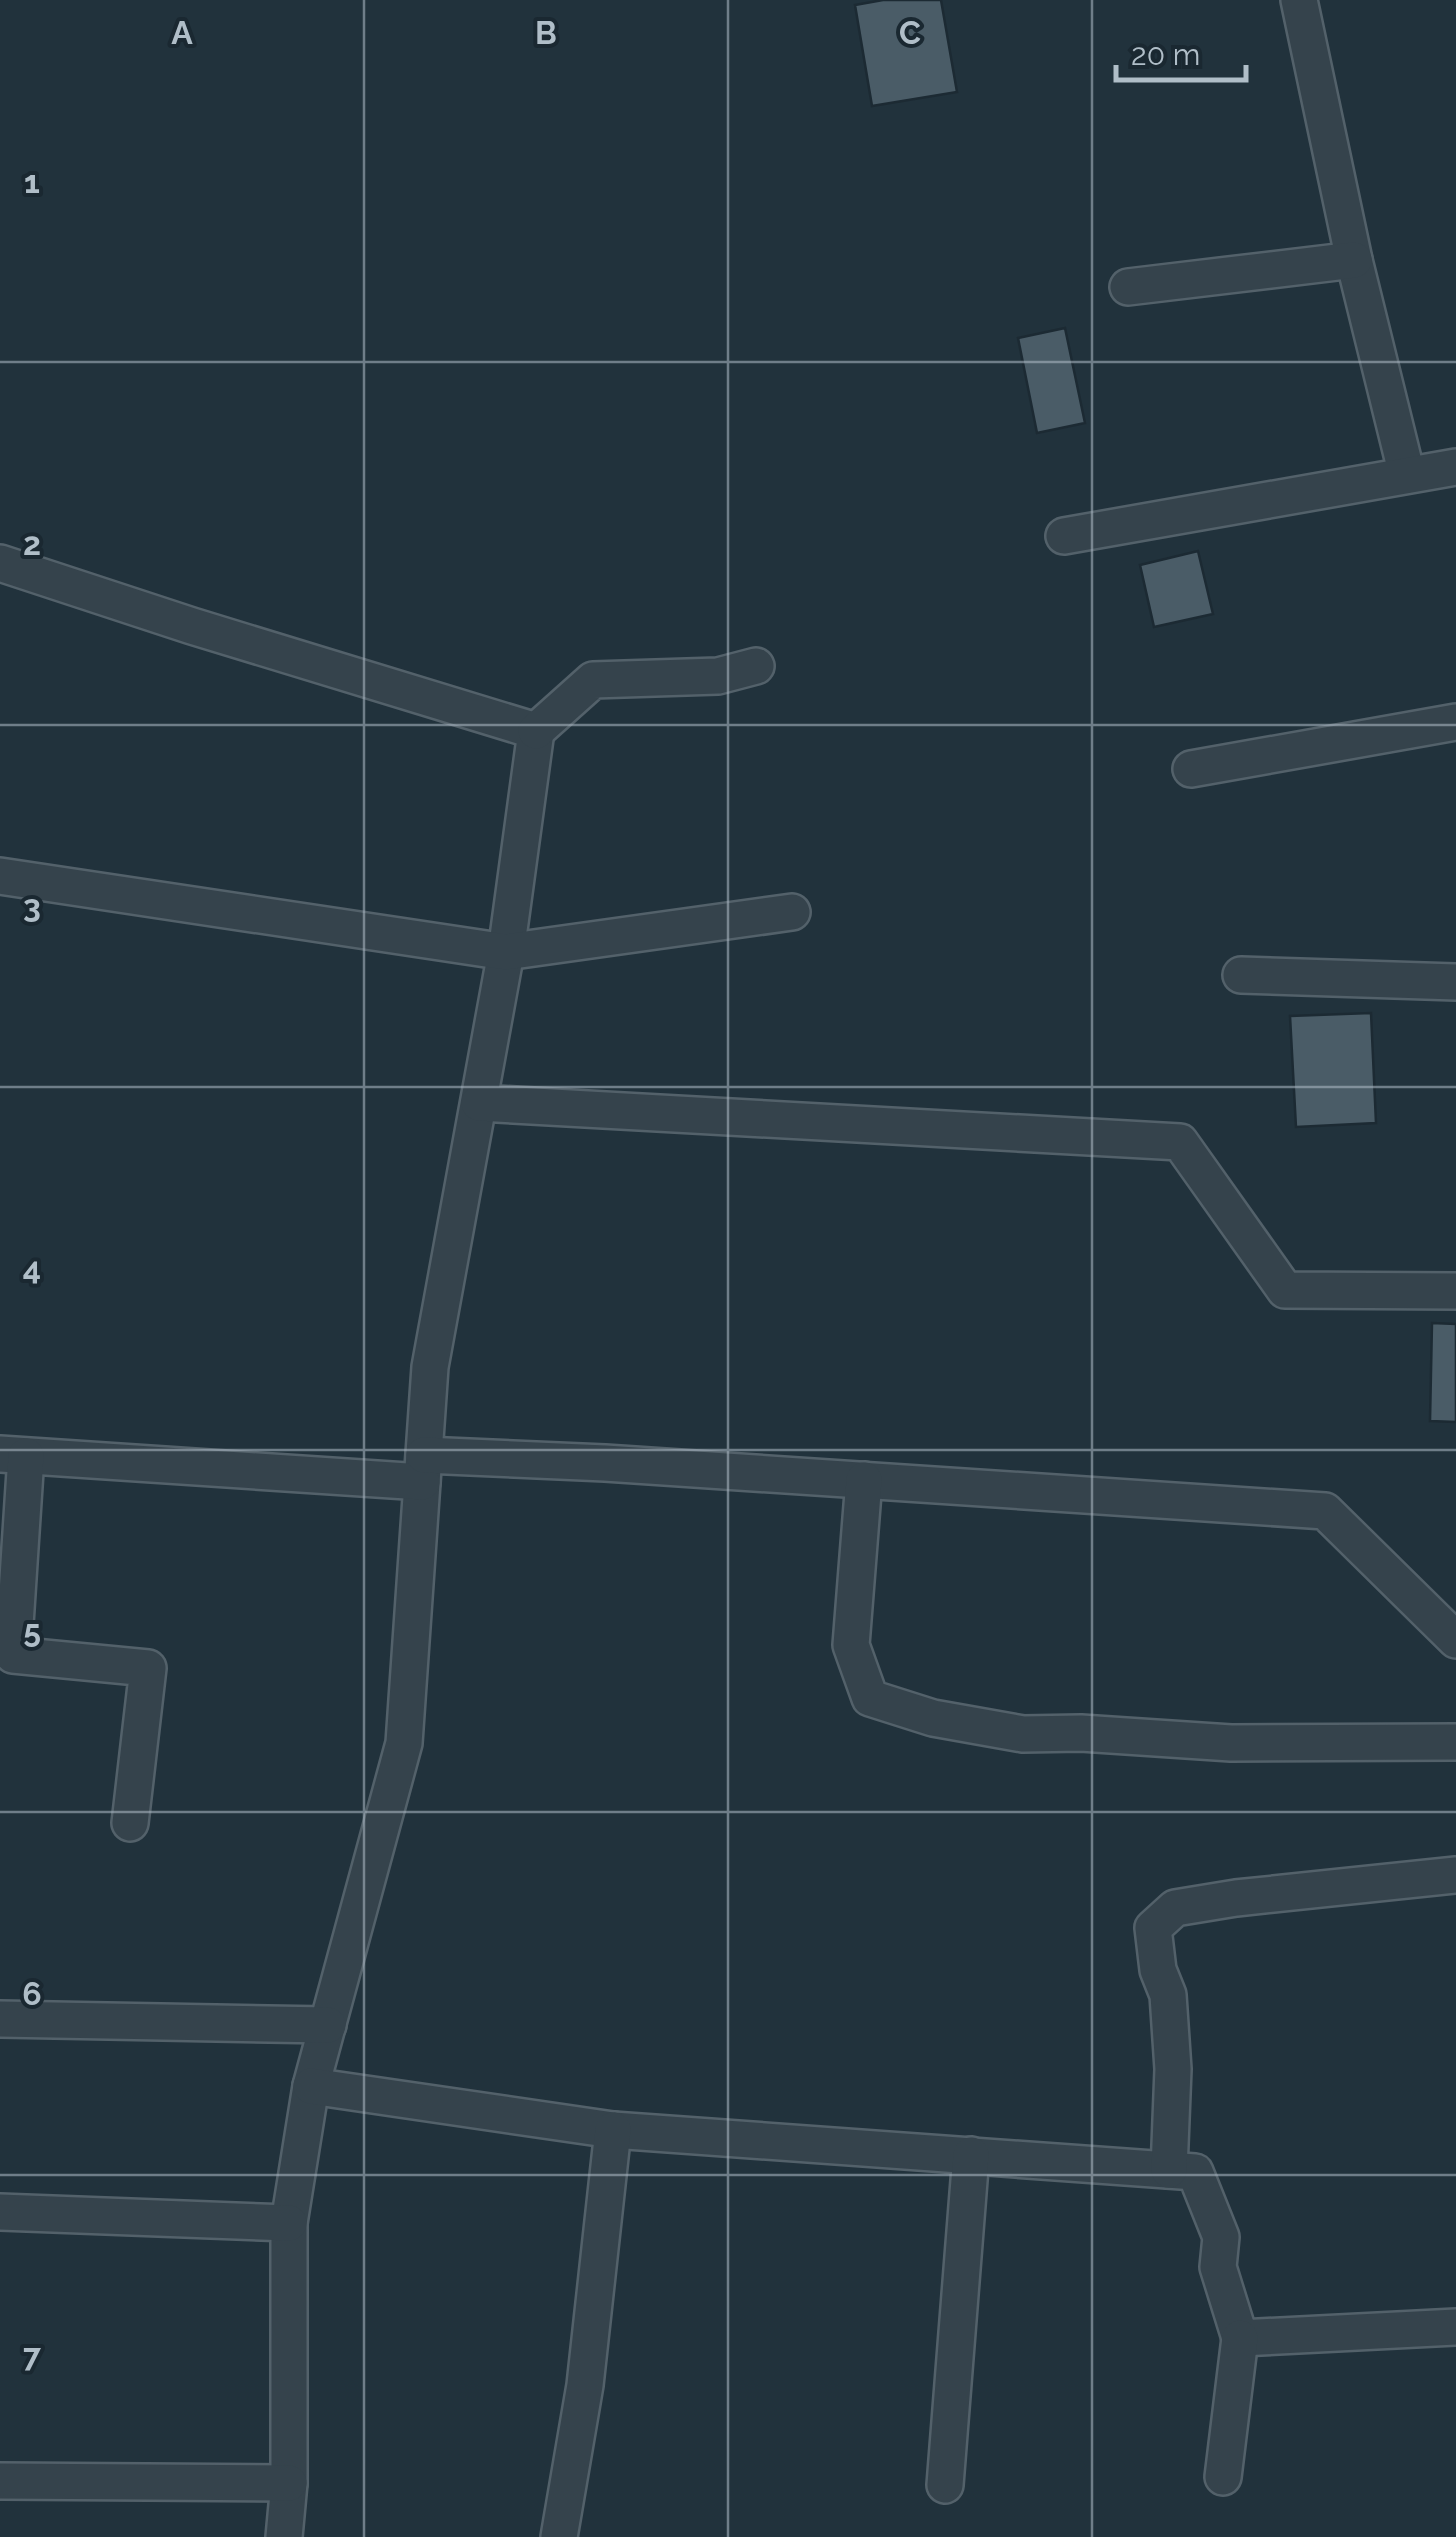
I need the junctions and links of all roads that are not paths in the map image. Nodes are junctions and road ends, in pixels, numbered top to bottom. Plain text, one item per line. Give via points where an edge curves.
1 (1299, 0) edge
2 (1354, 260) junction
3 (1128, 287) dead end
4 (1456, 468) edge
5 (1407, 475) junction
6 (1064, 536) dead end
7 (0, 563) edge
8 (756, 666) dead end
9 (1456, 722) edge
10 (536, 731) junction
11 (1191, 769) dead end
12 (0, 876) edge
13 (792, 912) dead end
14 (506, 952) junction
15 (1241, 974) dead end
16 (1456, 982) edge
17 (479, 1103) junction
18 (1456, 1291) edge
19 (13, 1455) edge
20 (423, 1468) junction
21 (864, 1480) junction
22 (1456, 1640) edge
23 (7, 1655) edge
24 (1456, 1742) edge
25 (130, 1823) dead end
26 (1456, 1875) edge
27 (0, 2019) edge
28 (328, 2025) junction
29 (311, 2086) junction
30 (613, 2130) junction
31 (971, 2156) junction
32 (1168, 2170) junction
33 (0, 2212) edge
34 (289, 2224) junction
35 (1456, 2326) edge
36 (1240, 2338) junction
37 (1223, 2477) dead end
38 (0, 2481) edge
39 (289, 2483) junction
40 (945, 2485) dead end
41 (284, 2537) edge
42 (559, 2537) edge

1 - 2 street
2 - 3 street
2 - 5 street
4 - 5 street
5 - 6 street
7 - 10 street
8 - 10 street via 718,676 593,680
9 - 11 street
10 - 14 street
12 - 14 street
13 - 14 street
14 - 17 street
15 - 16 street
17 - 18 street via 1180,1142 1285,1290
17 - 20 street via 430,1367
19 - 20 street
19 - 23 street
20 - 21 street
20 - 28 street via 404,1743
21 - 22 street via 1325,1511
21 - 24 street via 851,1645 870,1698 933,1718 1023,1734
23 - 25 street via 148,1668
26 - 32 street via 1175,1908 1153,1928 1172,2050
27 - 28 street
28 - 29 street
29 - 30 street
29 - 34 street
30 - 31 street
30 - 42 street via 585,2385
31 - 32 street
31 - 40 street
32 - 36 street via 1196,2172 1221,2237 1218,2267
33 - 34 street
34 - 39 street
35 - 36 street
36 - 37 street
38 - 39 street
39 - 41 street

